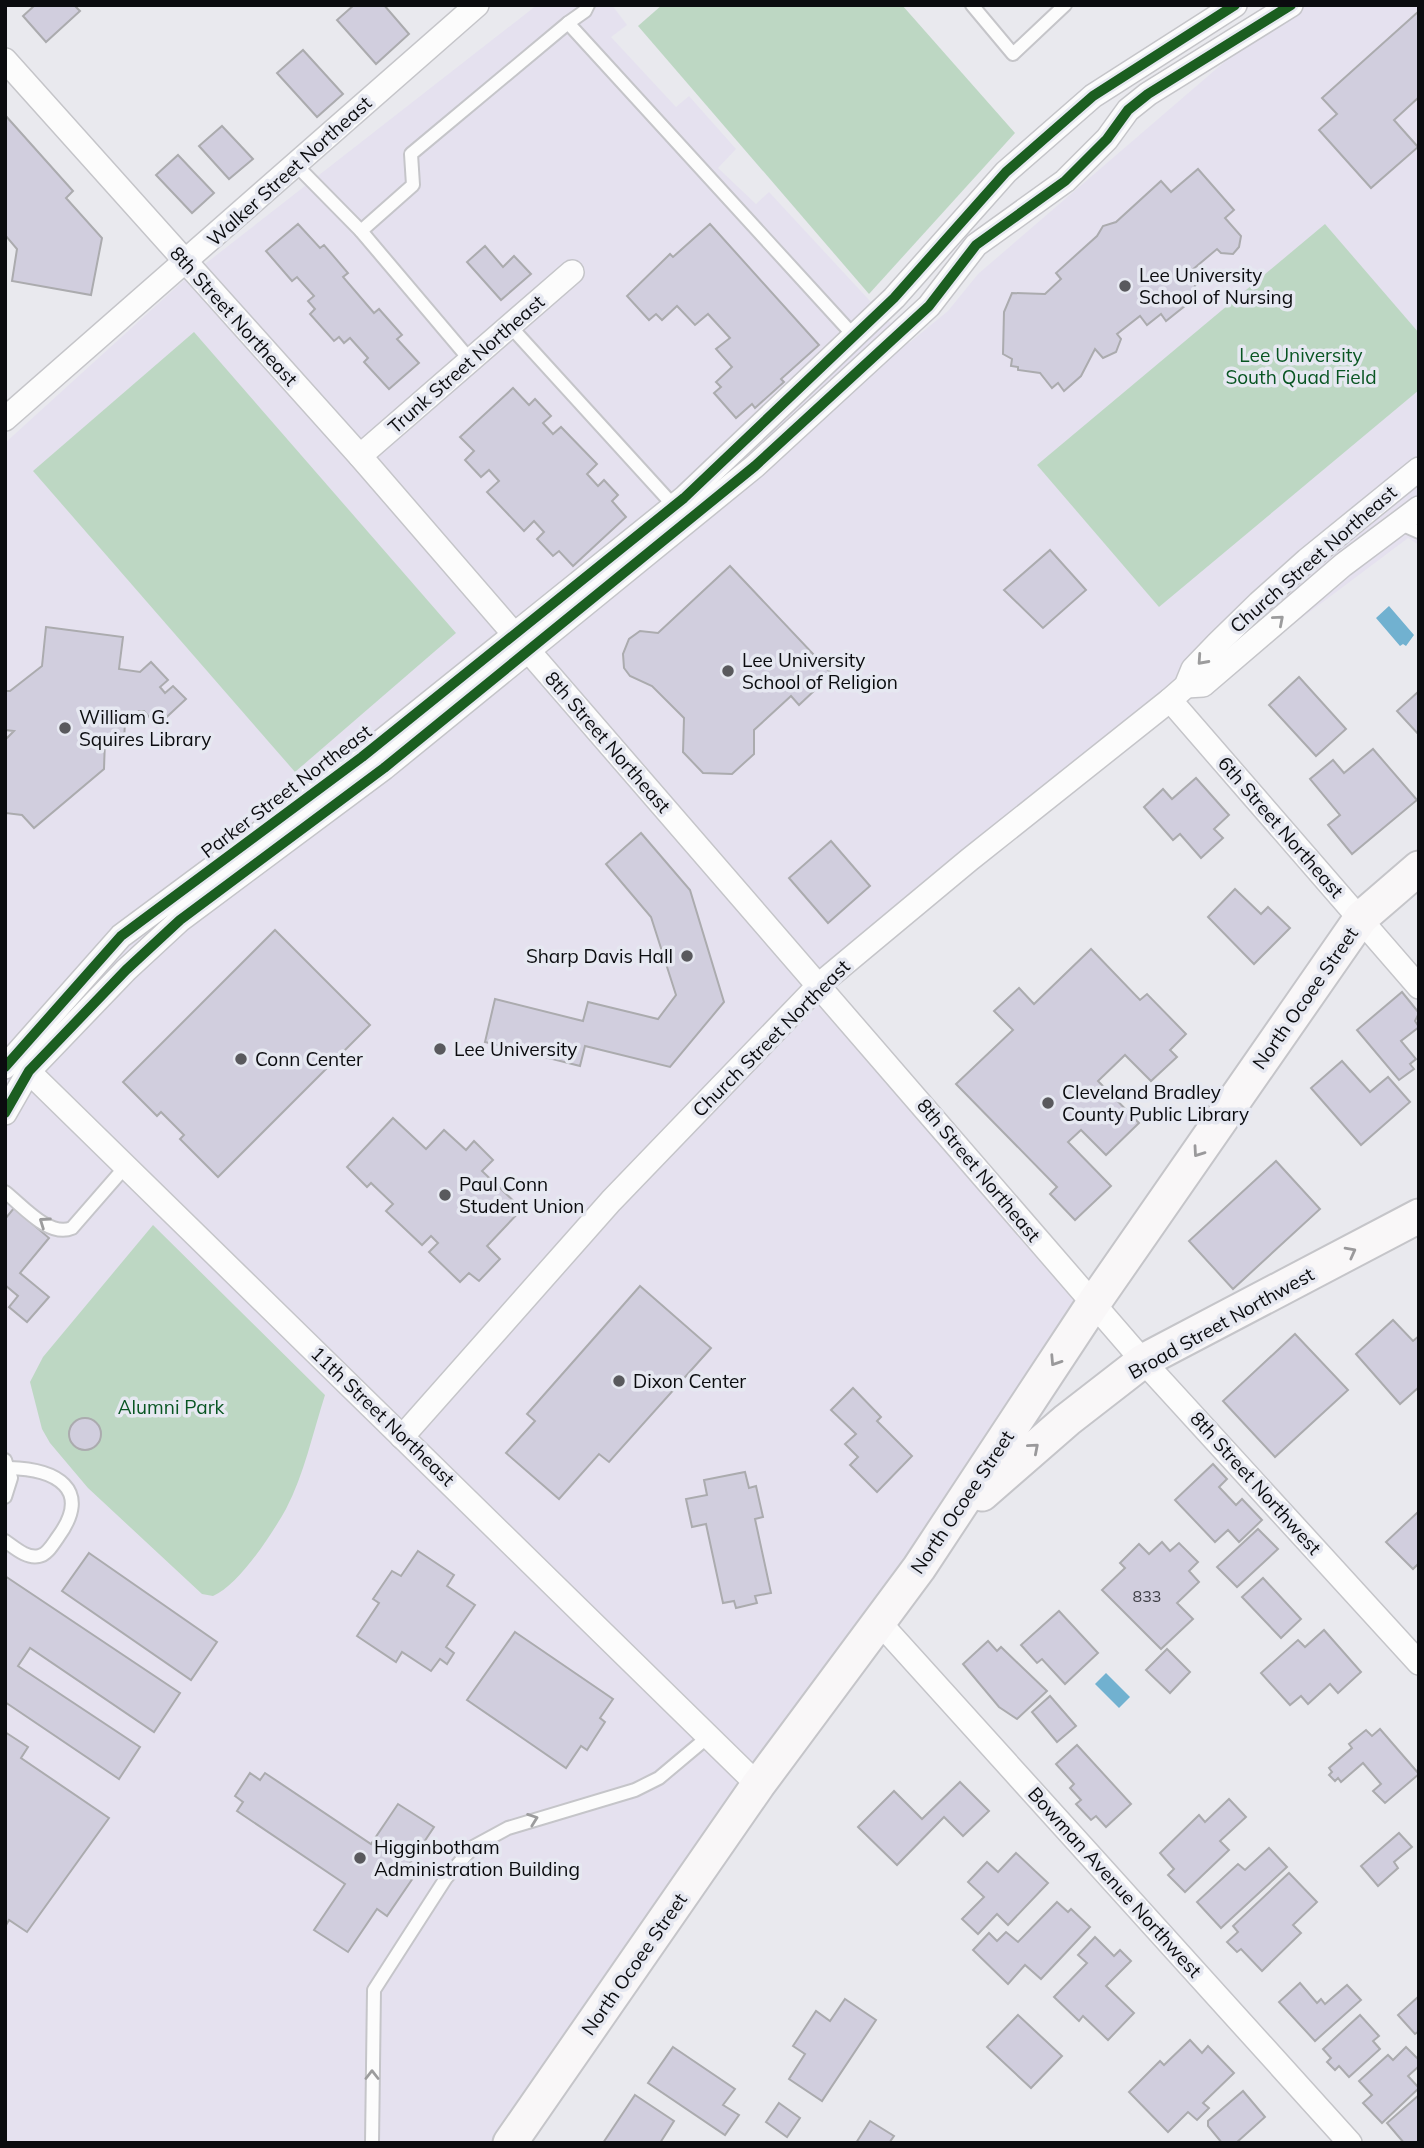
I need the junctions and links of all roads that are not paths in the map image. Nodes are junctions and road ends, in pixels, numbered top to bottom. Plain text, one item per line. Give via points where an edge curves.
1 (477, 5) edge
2 (588, 5) edge
3 (972, 5) edge
4 (1065, 5) edge
5 (1236, 5) edge
6 (1291, 5) edge
7 (568, 23) junction
8 (5, 60) edge
9 (296, 165) junction
10 (361, 231) junction
11 (186, 263) junction
12 (572, 272) dead end
13 (510, 326) junction
14 (855, 337) junction
15 (471, 361) junction
16 (5, 419) edge
17 (360, 456) junction
18 (1419, 469) edge
19 (674, 506) junction
20 (1419, 508) edge
21 (1409, 528) edge
22 (520, 641) junction
23 (1178, 693) junction
24 (1419, 868) edge
25 (1361, 918) junction
26 (820, 984) junction
27 (1419, 987) edge
28 (13, 1061) edge
29 (5, 1112) edge
30 (126, 1166) junction
31 (5, 1192) edge
32 (1419, 1216) edge
33 (1093, 1304) junction
34 (1143, 1361) junction
35 (402, 1437) junction
36 (7, 1464) edge
37 (5, 1497) edge
38 (5, 1541) edge
39 (919, 1568) junction
40 (879, 1622) junction
41 (1416, 1655) edge
42 (709, 1736) junction
43 (758, 1785) junction
44 (519, 2140) edge
45 (372, 2143) edge
46 (1350, 2143) edge

1 - 9 street, Walker Street Northeast
2 - 7 lane
3 - 4 lane via 1013,54
5 - 14 street, Parker Street Northeast via 1093,96 1006,172 931,260
6 - 22 street, Parker Street Northeast via 1128,110 1107,139 1065,181 976,246 929,306 764,457 639,563
7 - 10 lane via 411,154 413,185
7 - 14 lane
8 - 11 street, 8th Street Northeast
9 - 10 lane
9 - 11 street, Walker Street Northeast
10 - 15 lane
11 - 16 street, Walker Street Northeast
11 - 17 street, 8th Street Northeast
12 - 13 street, Trunk Street Northeast
13 - 15 street, Trunk Street Northeast
13 - 19 lane
14 - 19 street, Parker Street Northeast
15 - 17 street, Trunk Street Northeast
17 - 22 street, 8th Street Northeast
18 -> 23 street, Church Street Northeast via 1259,603 1193,669
19 - 22 street, Parker Street Northeast
20 - 21 street, Church Street Northeast
23 -> 21 street, Church Street Northeast via 1203,685 1343,565
22 - 26 street, 8th Street Northeast
22 - 28 street, Parker Street Northeast via 121,936
23 - 25 street, 6th Street Northeast
23 - 26 street, Church Street Northeast
24 - 25 main road, North Ocoee Street
25 - 27 street, 6th Street Northeast
25 -> 33 main road, North Ocoee Street
26 - 33 street, 8th Street Northeast
26 - 35 street, Church Street Northeast via 611,1201
28 - 29 street, Parker Street Northeast
28 - 30 street, 11th Street Northeast
30 -> 31 lane via 66,1231 50,1227
30 - 35 street, 11th Street Northeast
34 -> 32 main road, Broad Street Northwest
33 - 34 street, 8th Street Northwest
33 -> 39 main road, North Ocoee Street
39 -> 34 main road, Broad Street Northwest via 992,1484
34 - 41 street, 8th Street Northwest
35 - 42 street, 11th Street Northeast
36 - 37 lane via 11,1478
36 - 38 lane via 60,1480 69,1492 73,1511 44,1555 23,1553
39 - 40 main road, North Ocoee Street
40 - 43 main road, North Ocoee Street
40 - 46 street, Bowman Avenue Northwest
42 - 43 street, 11th Street Northeast
45 -> 42 lane via 374,1990 446,1878 474,1847 508,1828 635,1790 659,1778
43 - 44 main road, North Ocoee Street

